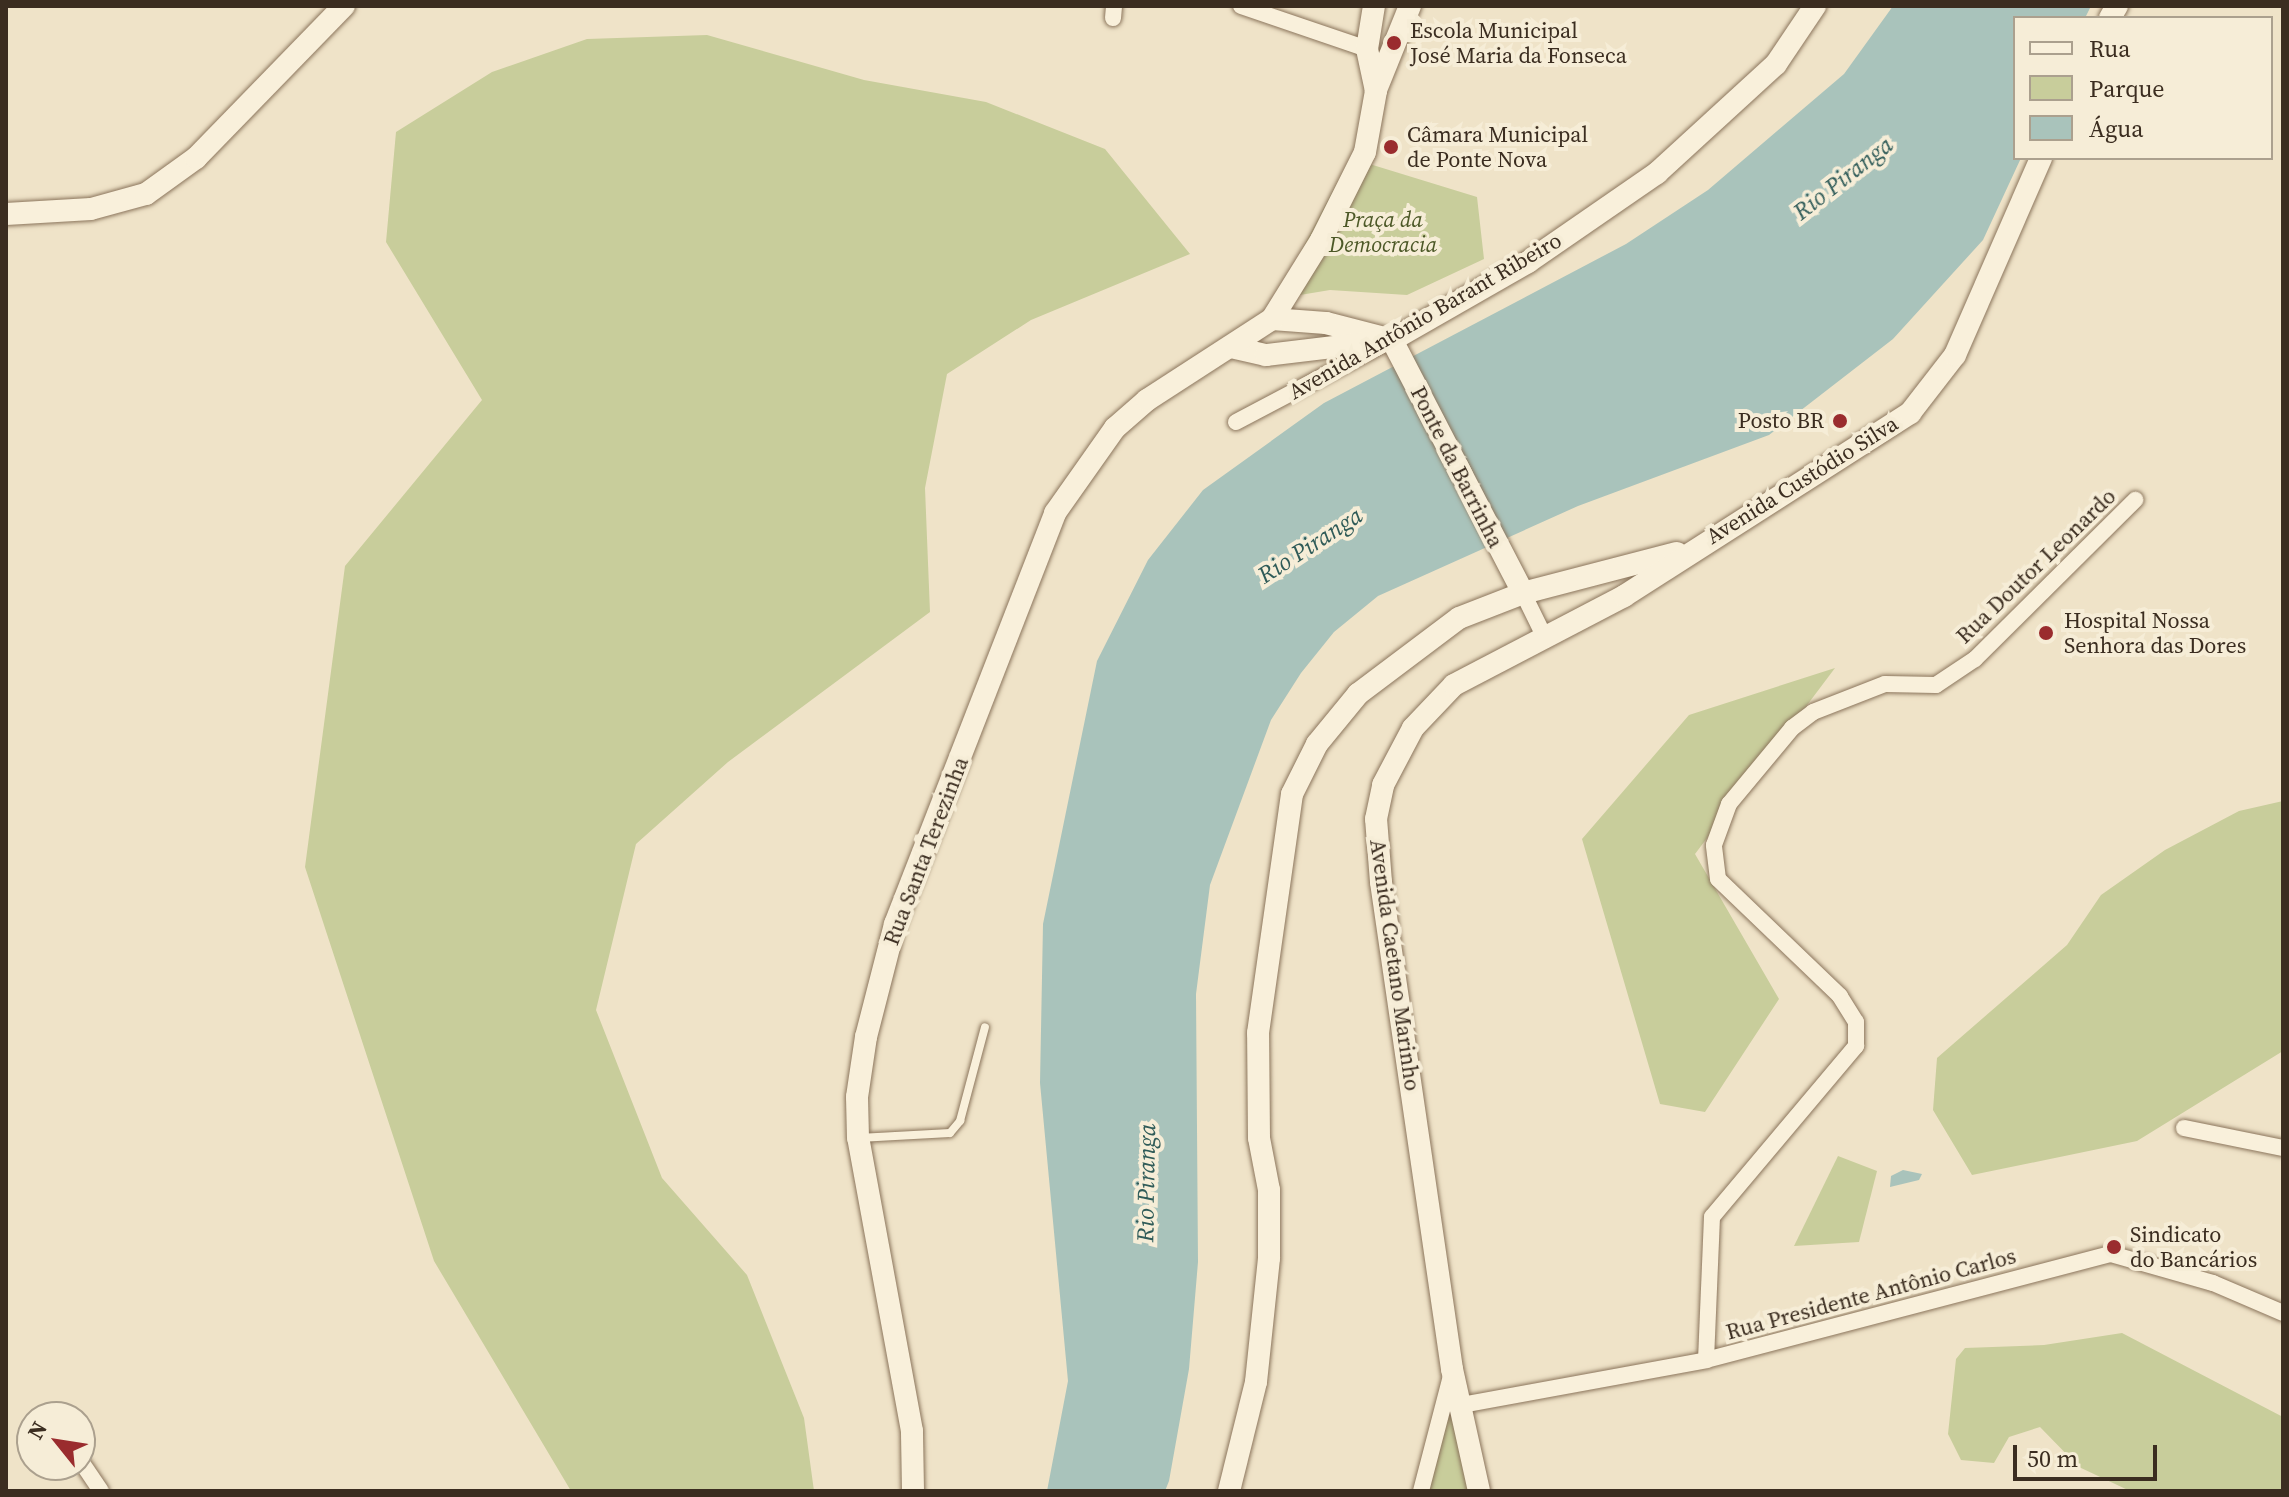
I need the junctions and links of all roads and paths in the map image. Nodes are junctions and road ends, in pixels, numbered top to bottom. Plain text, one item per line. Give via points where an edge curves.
1 (344, 6) edge
2 (1241, 6) edge
3 (1374, 6) edge
4 (1410, 6) edge
5 (1815, 6) edge
6 (1367, 49) junction
7 (1376, 91) junction
8 (2040, 160) edge
9 (6, 214) edge
10 (1272, 319) junction
11 (1396, 345) junction
12 (1231, 347) junction
13 (1236, 422) dead end
14 (2135, 500) dead end
15 (1693, 548) junction
16 (1523, 593) junction
17 (1546, 640) junction
18 (985, 1027) dead end
19 (2184, 1128) dead end
20 (858, 1138) junction
21 (2283, 1148) edge
22 (2283, 1313) edge
23 (1706, 1360) junction
24 (1452, 1369) junction
25 (1462, 1405) junction
26 (913, 1491) edge
27 (1229, 1491) edge
28 (1421, 1491) edge
29 (1479, 1491) edge

1 - 9 street via 196,158 146,194 91,209
2 - 6 street
3 - 6 street
4 - 7 street
5 - 11 street, Avenida Antônio Barant Ribeiro via 1776,64 1657,173
6 - 7 street
7 - 10 street via 1365,152 1321,240
8 - 15 street, Avenida Custódio Silva via 1955,355 1910,413
10 - 11 street via 1326,323
10 - 12 street, Rua Santa Terezinha
11 - 12 street via 1266,355
11 - 13 street, Avenida Antônio Barant Ribeiro
11 - 16 street, Ponte da Barrinha
12 - 20 street, Rua Santa Terezinha via 1147,400 1115,428 1055,513 895,924 866,1037 857,1097
14 - 23 street, Rua Doutor Leonardo via 1975,659 1936,685 1885,684 1813,712 1792,728 1729,804 1714,845 1718,879 1840,996 1856,1022 1856,1046 1712,1217
15 - 16 street
15 - 17 street, Avenida Caetano Marinho
16 - 17 street
16 - 27 street via 1459,618 1358,694 1317,744 1292,794 1258,1033 1259,1138 1269,1190 1269,1258 1256,1382
17 - 24 street, Avenida Caetano Marinho via 1454,685 1425,712 1392,765 1376,819
18 - 20 lane via 960,1121 950,1133
19 - 21 street
20 - 26 street, Rua Santa Terezinha via 912,1431
22 - 23 street, Rua Presidente Antônio Carlos via 2198,1278 2111,1254
23 - 25 street, Rua Presidente Antônio Carlos
24 - 25 street
24 - 28 street, Avenida Caetano Marinho
25 - 29 street

